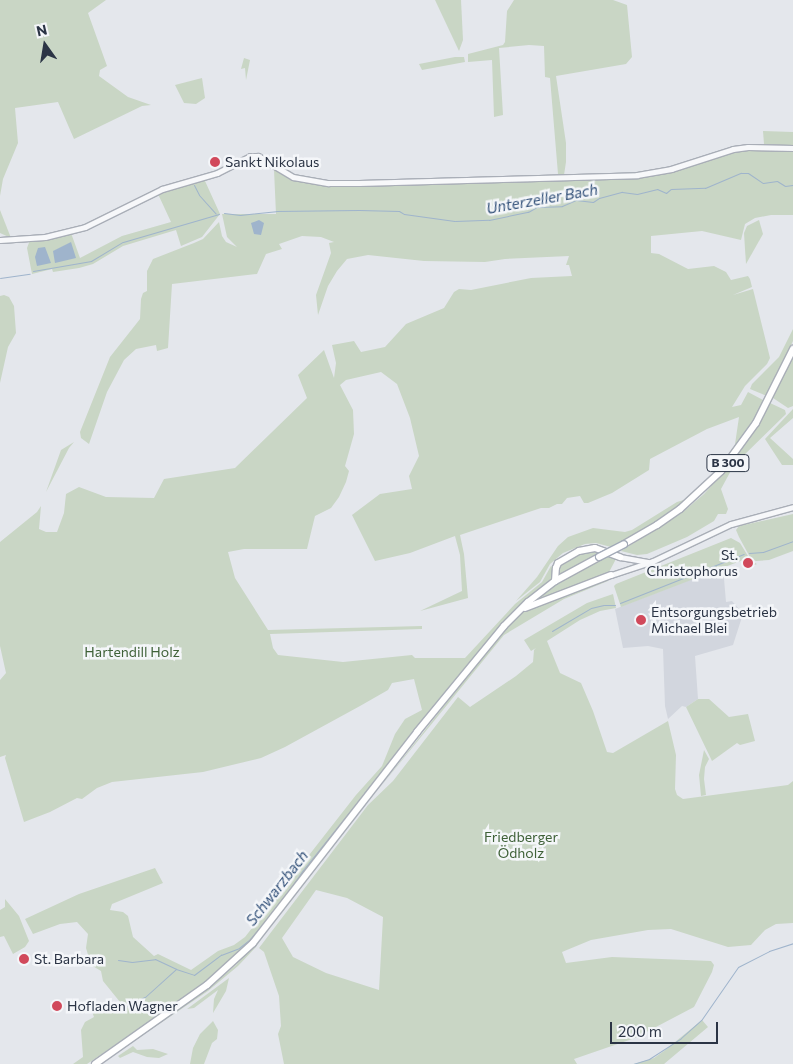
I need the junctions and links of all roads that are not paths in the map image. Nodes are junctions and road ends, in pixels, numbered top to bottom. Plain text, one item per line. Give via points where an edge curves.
1 (793, 148) edge
2 (0, 240) edge
3 (793, 348) edge
4 (793, 508) edge
5 (620, 557) joint
6 (653, 561) junction
7 (612, 575) joint
8 (555, 580) junction
9 (517, 612) junction
10 (95, 1064) edge

1 - 2 street via 732,149 671,169 637,175 359,183 293,178 265,160 250,156 217,173 162,189 95,223 45,237
3 - 8 main road, B 300, bridge via 756,423 721,471 680,509 624,544
4 - 6 street via 731,524
5 - 6 street
5 - 8 main road via 595,548 579,551 558,563
6 - 7 street
7 - 9 main road
8 - 9 main road, B 300
9 - 10 main road, B 300 via 417,732 254,943 207,985

